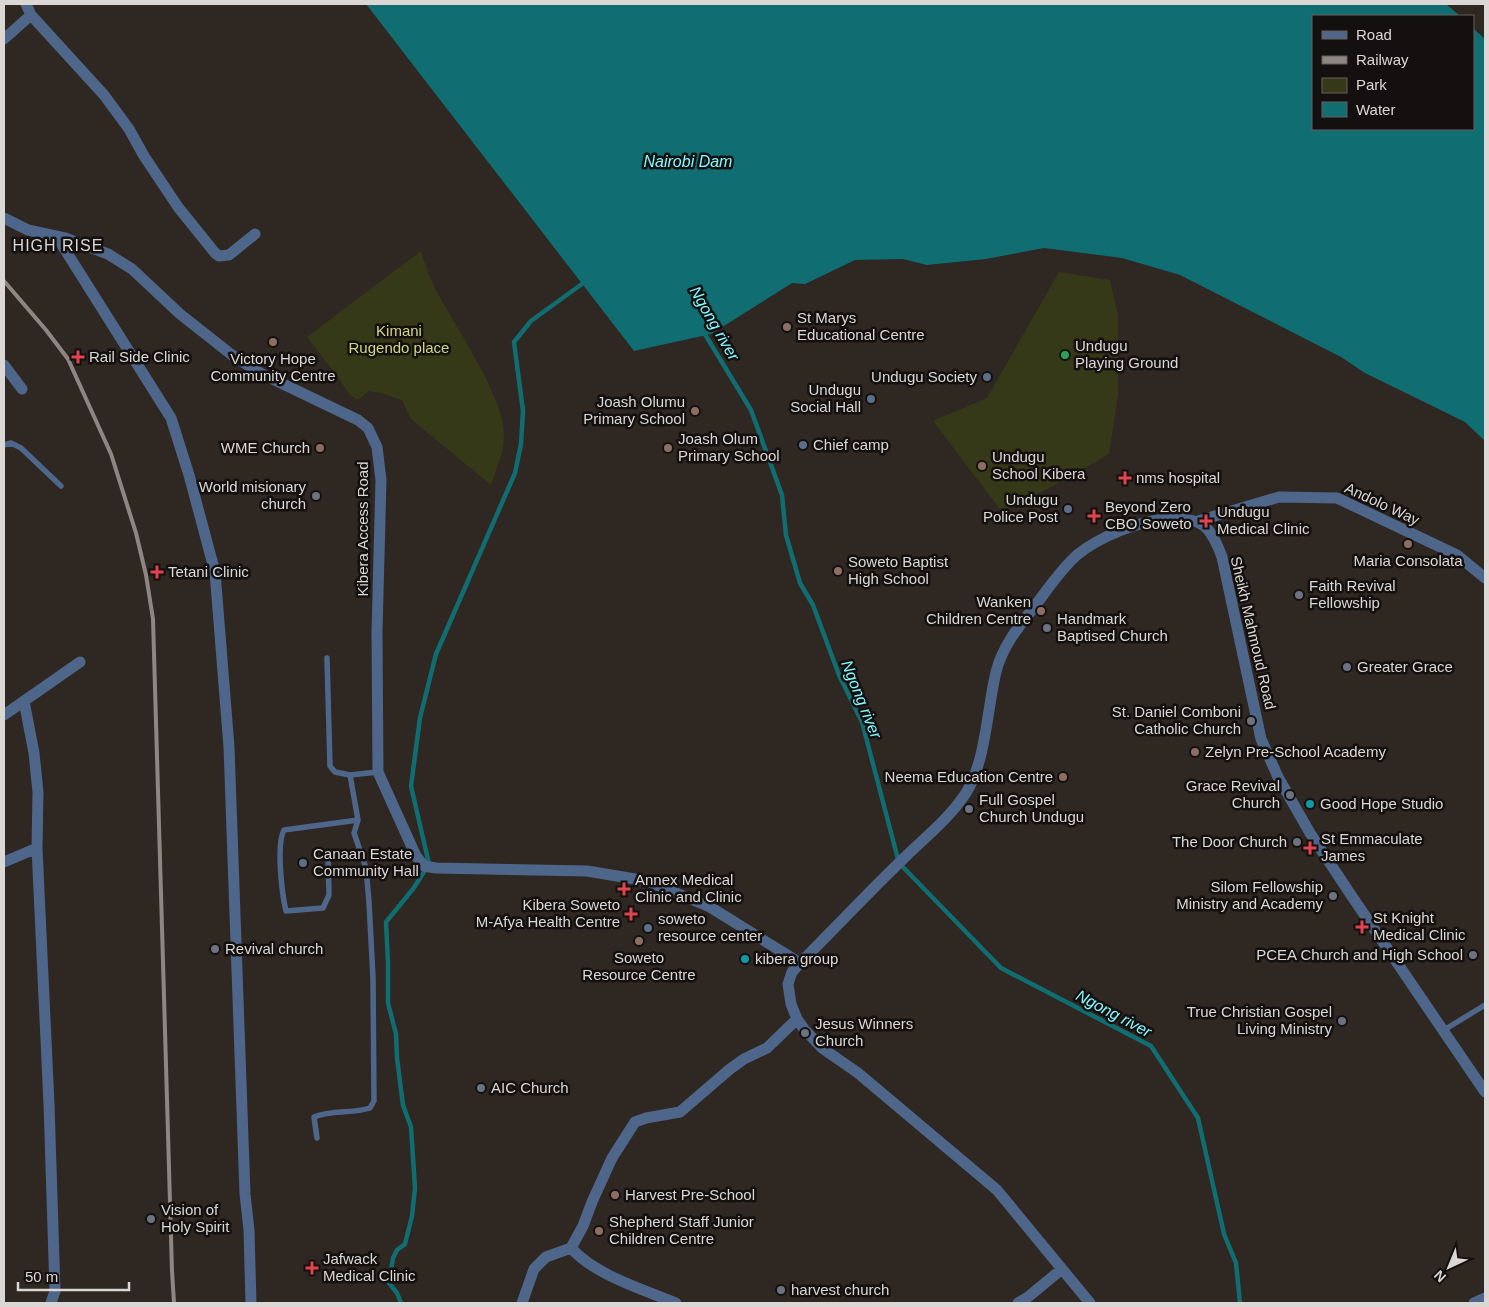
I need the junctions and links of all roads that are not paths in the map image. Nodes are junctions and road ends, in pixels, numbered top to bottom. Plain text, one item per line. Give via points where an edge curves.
1 (26, 4) edge
2 (31, 16) junction
3 (4, 39) edge
4 (4, 218) edge
5 (255, 234) dead end
6 (57, 236) junction
7 (4, 366) edge
8 (22, 389) dead end
9 (4, 445) edge
10 (61, 486) dead end
11 (1198, 520) junction
12 (1485, 578) edge
13 (327, 658) dead end
14 (80, 662) dead end
15 (24, 701) junction
16 (4, 715) edge
17 (378, 772) junction
18 (350, 775) junction
19 (358, 820) junction
20 (37, 848) junction
21 (328, 854) dead end
22 (4, 862) edge
23 (800, 963) junction
24 (1485, 1005) edge
25 (797, 1019) junction
26 (1444, 1030) junction
27 (1485, 1092) edge
28 (317, 1138) dead end
29 (571, 1248) junction
30 (1062, 1269) junction
31 (1485, 1298) edge
32 (50, 1303) edge
33 (252, 1303) edge
34 (522, 1303) edge
35 (676, 1303) edge
36 (1018, 1303) edge
37 (1090, 1303) edge
38 (1474, 1303) edge

1 - 2 street
2 - 3 street
2 - 5 street via 104,95 178,207 215,253 228,255
4 - 6 street, Kibera Access Road via 28,230
6 - 17 street, Kibera Access Road via 108,254 132,269 180,314 232,355 358,420 372,434 381,480
6 - 33 street via 171,418 215,572 229,747
7 - 8 street
9 - 10 lane via 21,448
11 - 12 street, Andolo Way via 1279,497 1337,498 1457,555
11 - 23 street via 1165,519 1130,528 1095,543 1062,571 1001,655 978,767 967,792 949,815
11 - 26 street, Sheikh Mahmoud Road via 1213,536 1222,557 1261,739 1278,777 1340,880
13 - 18 lane via 330,766 335,772
14 - 15 street
15 - 16 street
15 - 20 street via 38,792
17 - 18 lane
17 - 23 street, Kibera Access Road via 416,856 428,867 588,871 647,881 710,907
18 - 19 lane
19 - 21 lane via 284,830 280,836 286,911 323,908 329,895
19 - 28 lane via 354,833 366,868 369,902 374,1101 370,1108 361,1111 322,1113 314,1117
20 - 22 street
20 - 32 street via 55,1281
23 - 25 street via 788,983
24 - 26 lane
25 - 29 street via 767,1048 730,1069 680,1112 635,1122 612,1158
25 - 30 street via 822,1048 858,1073 997,1190
26 - 27 street, Sheikh Mahmoud Road
29 - 34 street via 546,1257 534,1269
29 - 35 street via 600,1271
30 - 36 street
30 - 37 street
31 - 38 street

